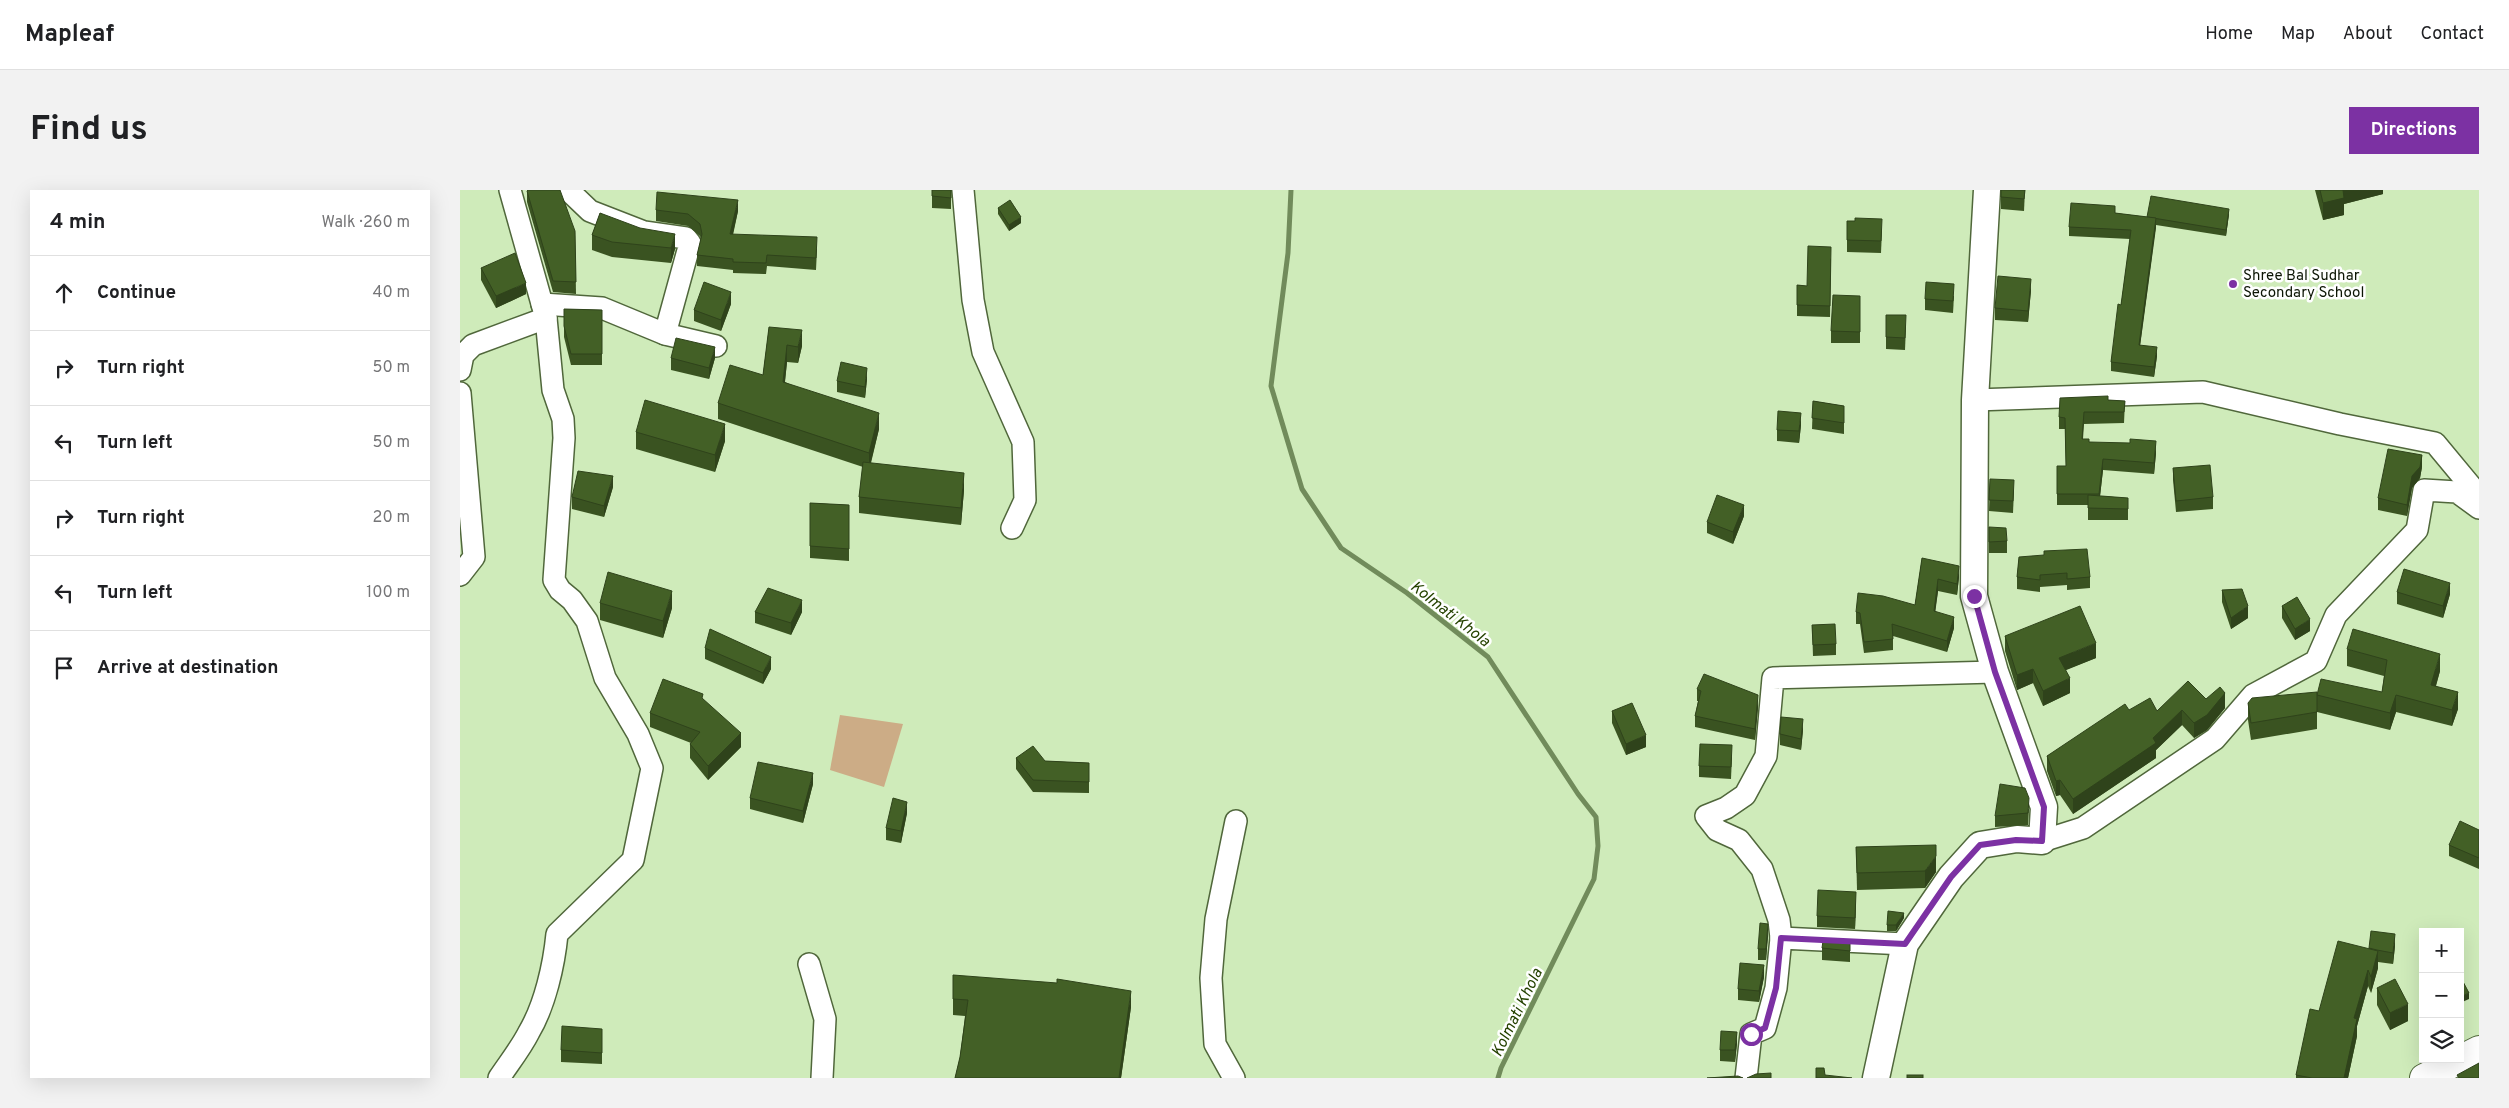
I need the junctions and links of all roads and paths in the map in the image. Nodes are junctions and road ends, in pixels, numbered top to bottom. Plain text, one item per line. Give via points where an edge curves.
1 (568, 190) edge
2 (963, 190) edge
3 (1987, 190) edge
4 (516, 191) edge
5 (544, 311) junction
6 (665, 334) junction
7 (716, 346) edge
8 (460, 370) edge
9 (460, 393) edge
10 (1975, 400) junction
11 (2479, 496) edge
12 (2479, 508) edge
13 (1012, 528) dead end
14 (460, 575) edge
15 (1995, 672) junction
16 (1236, 821) dead end
17 (2042, 841) junction
18 (1781, 938) junction
19 (1905, 944) junction
20 (809, 964) dead end
21 (2479, 1050) edge
22 (499, 1078) edge
23 (822, 1078) edge
24 (1234, 1078) edge
25 (1746, 1078) edge
26 (1876, 1078) edge
27 (2424, 1078) edge

1 - 6 street via 590,212 644,232 686,238 690,243
2 - 13 street via 973,300 983,352 1023,442 1025,500
3 - 10 street
4 - 5 street
5 - 6 street via 602,308
5 - 8 street via 473,345 463,355
5 - 22 street via 553,390 563,419 564,438 554,580 587,621 605,678 638,734 652,768 633,860 557,934 555,956 540,1011
6 - 7 street
9 - 14 street via 474,557
10 - 11 street via 2203,392 2435,443
10 - 15 street via 1974,596
12 - 17 street via 2456,492 2424,490 2417,530 2336,615 2316,661 2253,695 2215,739 2083,828
15 - 17 street via 2044,807
15 - 18 street via 1773,678 1766,756 1745,795 1706,816 1717,830 1739,840 1762,869 1779,920
16 - 24 street via 1216,919 1211,978 1215,1044
17 - 19 street via 2016,840 1980,845 1951,877
18 - 19 street
18 - 25 street via 1772,1007 1765,1028 1751,1034
19 - 26 street
20 - 23 street via 824,1019
21 - 27 main road

